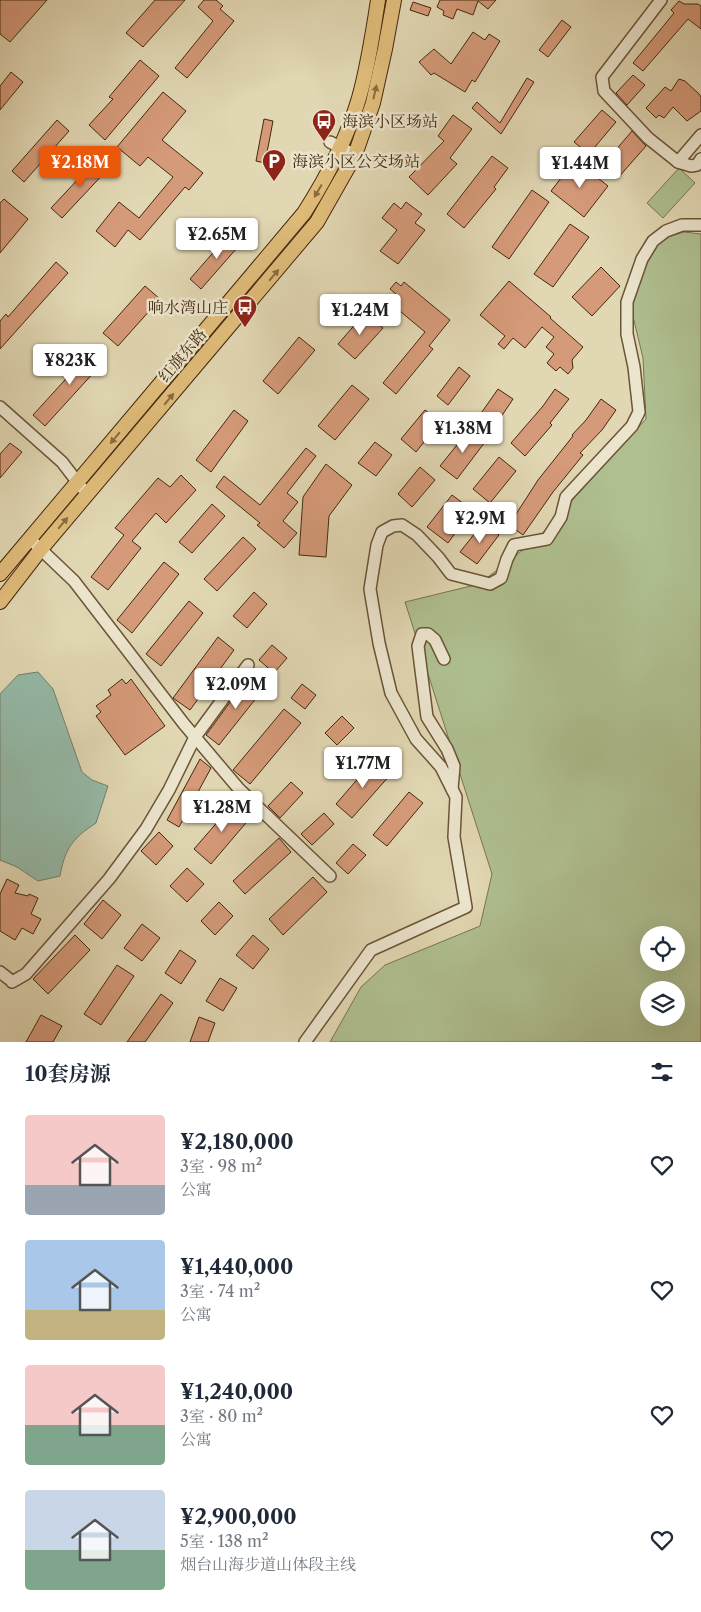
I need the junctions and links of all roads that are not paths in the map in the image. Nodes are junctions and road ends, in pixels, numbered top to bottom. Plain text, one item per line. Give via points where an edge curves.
1 (378, 0) edge
2 (394, 0) edge
3 (661, 0) edge
4 (701, 135) edge
5 (336, 145) junction
6 (355, 155) junction
7 (701, 159) edge
8 (678, 162) junction
9 (701, 225) edge
10 (0, 407) edge
11 (78, 482) junction
12 (86, 496) junction
13 (30, 539) junction
14 (41, 549) junction
15 (0, 574) edge
16 (0, 602) edge
17 (444, 659) dead end
18 (248, 665) dead end
19 (195, 737) junction
20 (452, 789) junction
21 (330, 876) dead end
22 (7, 978) edge
23 (305, 1042) edge

1 - 5 main road, 红旗东路 via 359,98
6 -> 2 main road, 红旗东路 via 372,103
3 - 8 street via 602,77 604,91 648,138
4 - 8 street
5 - 6 street
5 -> 11 main road, 红旗东路 via 317,192 298,220
12 -> 6 main road, 红旗东路 via 299,245 317,222
7 - 8 street via 691,166
9 - 20 street via 682,225 666,231 653,240 642,259 627,302 627,334 639,412 632,426 566,497 560,517 547,539 514,545 501,578 490,584 451,574 417,535 402,525 382,532 370,589 391,693 416,739 442,767
10 - 11 street via 62,462
11 - 12 street
11 - 13 main road, 红旗东路
14 -> 12 main road, 红旗东路
13 - 14 street
13 - 15 main road, 红旗东路
14 - 16 main road, 红旗东路
14 - 19 street via 74,581
17 - 20 street via 435,640 428,634 422,634 418,646 427,717 447,748 454,766
18 - 19 street
19 - 21 street via 239,790
19 - 22 street via 146,829 109,879 26,974
20 - 23 street via 456,798 454,836 466,907 371,950

